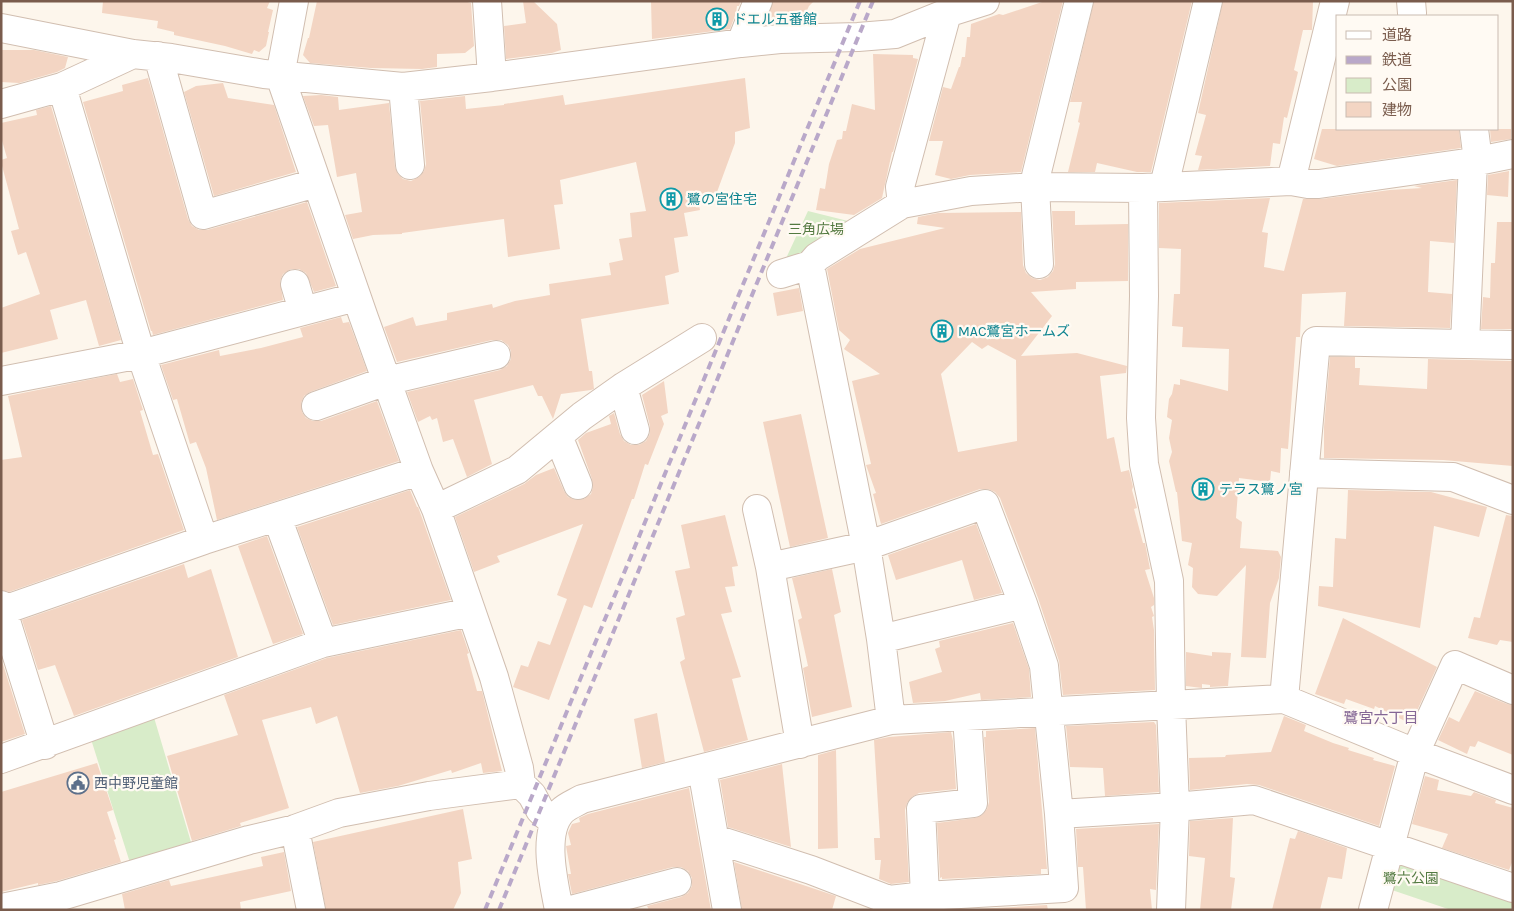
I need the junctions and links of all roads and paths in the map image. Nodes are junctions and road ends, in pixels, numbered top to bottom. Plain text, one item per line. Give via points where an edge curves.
1 (294, 1) edge
2 (487, 1) edge
3 (758, 1) edge
4 (1079, 1) edge
5 (1208, 1) edge
6 (1336, 1) edge
7 (977, 3) edge
8 (946, 13) junction
9 (1, 28) edge
10 (741, 43) junction
11 (146, 55) junction
12 (280, 76) junction
13 (492, 77) junction
14 (62, 87) junction
15 (403, 87) junction
16 (1, 104) edge
17 (1474, 130) edge
18 (1513, 154) edge
19 (1476, 161) junction
20 (410, 164) dead end
21 (1291, 181) junction
22 (316, 183) junction
23 (1035, 187) junction
24 (1154, 187) junction
25 (902, 204) junction
26 (1039, 264) dead end
27 (810, 265) junction
28 (780, 274) dead end
29 (295, 284) dead end
30 (356, 297) junction
31 (303, 311) junction
32 (702, 338) dead end
33 (1465, 344) junction
34 (1513, 345) edge
35 (141, 354) junction
36 (496, 355) dead end
37 (1, 381) edge
38 (386, 381) junction
39 (623, 387) junction
40 (316, 406) dead end
41 (635, 430) dead end
42 (558, 436) junction
43 (419, 471) junction
44 (1304, 473) junction
45 (578, 485) dead end
46 (1513, 500) edge
47 (757, 509) dead end
48 (436, 510) junction
49 (277, 517) junction
50 (204, 540) junction
51 (866, 546) junction
52 (770, 567) junction
53 (1023, 604) junction
54 (2, 609) edge
55 (471, 612) junction
56 (882, 639) junction
57 (323, 643) junction
58 (1513, 690) edge
59 (1284, 699) junction
60 (1171, 705) junction
61 (1050, 712) junction
62 (967, 717) junction
63 (891, 720) junction
64 (800, 744) junction
65 (45, 745) junction
66 (1415, 753) junction
67 (1, 759) edge
68 (702, 769) junction
69 (521, 784) junction
70 (1513, 790) edge
71 (1175, 807) junction
72 (1059, 814) junction
73 (554, 823) junction
74 (295, 829) junction
75 (715, 839) junction
76 (1391, 846) junction
77 (677, 882) dead end
78 (1513, 888) edge
79 (925, 896) junction
80 (63, 903) edge
81 (893, 905) edge
82 (1, 908) edge
83 (311, 910) edge
84 (559, 910) edge
85 (570, 910) edge
86 (726, 910) edge
87 (1171, 910) edge
88 (1373, 910) edge

1 - 12 street
2 - 13 street
3 - 10 street
4 - 23 street
5 - 24 street
6 - 21 street
7 - 8 street
8 - 10 street via 895,34
8 - 25 street via 900,188
9 - 11 street
10 - 13 street
11 - 12 street
11 - 14 street
11 - 22 street via 203,215
12 - 15 street
12 - 22 street
13 - 15 street
14 - 16 street
14 - 35 street
15 - 20 street
17 - 19 street
18 - 19 street
19 - 21 street via 1319,184
19 - 33 street
21 - 24 street
22 - 30 street
23 - 24 street
23 - 25 street via 971,191
23 - 26 street
24 - 60 street via 1144,296 1141,418 1144,464 1169,581
25 - 27 street via 817,257
27 - 28 street
27 - 51 street
29 - 31 street
30 - 31 street
30 - 38 street
31 - 35 street
32 - 39 street
33 - 34 street
33 - 44 street via 1316,341
35 - 37 street
35 - 50 street
36 - 38 street
38 - 40 street
38 - 43 street
39 - 41 street
39 - 42 street
42 - 45 street
42 - 48 street via 517,470
43 - 48 street
43 - 49 street
44 - 46 street via 1453,477
44 - 59 street
47 - 52 street
48 - 55 street
49 - 50 street
49 - 57 street
50 - 54 street
51 - 52 street
51 - 53 street via 985,504
51 - 56 street
52 - 64 street
53 - 56 street
53 - 61 street via 1044,666
54 - 65 street
55 - 57 street
55 - 69 street via 494,677
56 - 63 street
57 - 65 street
58 - 66 street via 1455,665
59 - 60 street
59 - 66 street
60 - 61 street
60 - 71 street
61 - 62 street
61 - 72 street
62 - 63 street
62 - 79 street via 973,803 921,809
63 - 64 street
64 - 68 street
65 - 67 street
66 - 70 street
66 - 76 street
68 - 73 street via 582,799 562,810
68 - 75 street
69 - 73 street
69 - 74 street via 429,796 339,813
71 - 72 street
71 - 76 street via 1254,800
71 - 87 street
72 - 79 street via 1064,888
73 - 84 street via 550,859
74 - 80 street via 249,840
74 - 83 street
75 - 81 street via 811,870
75 - 86 street
76 - 78 street
76 - 88 street
77 - 85 street
79 - 81 street
80 - 82 street

